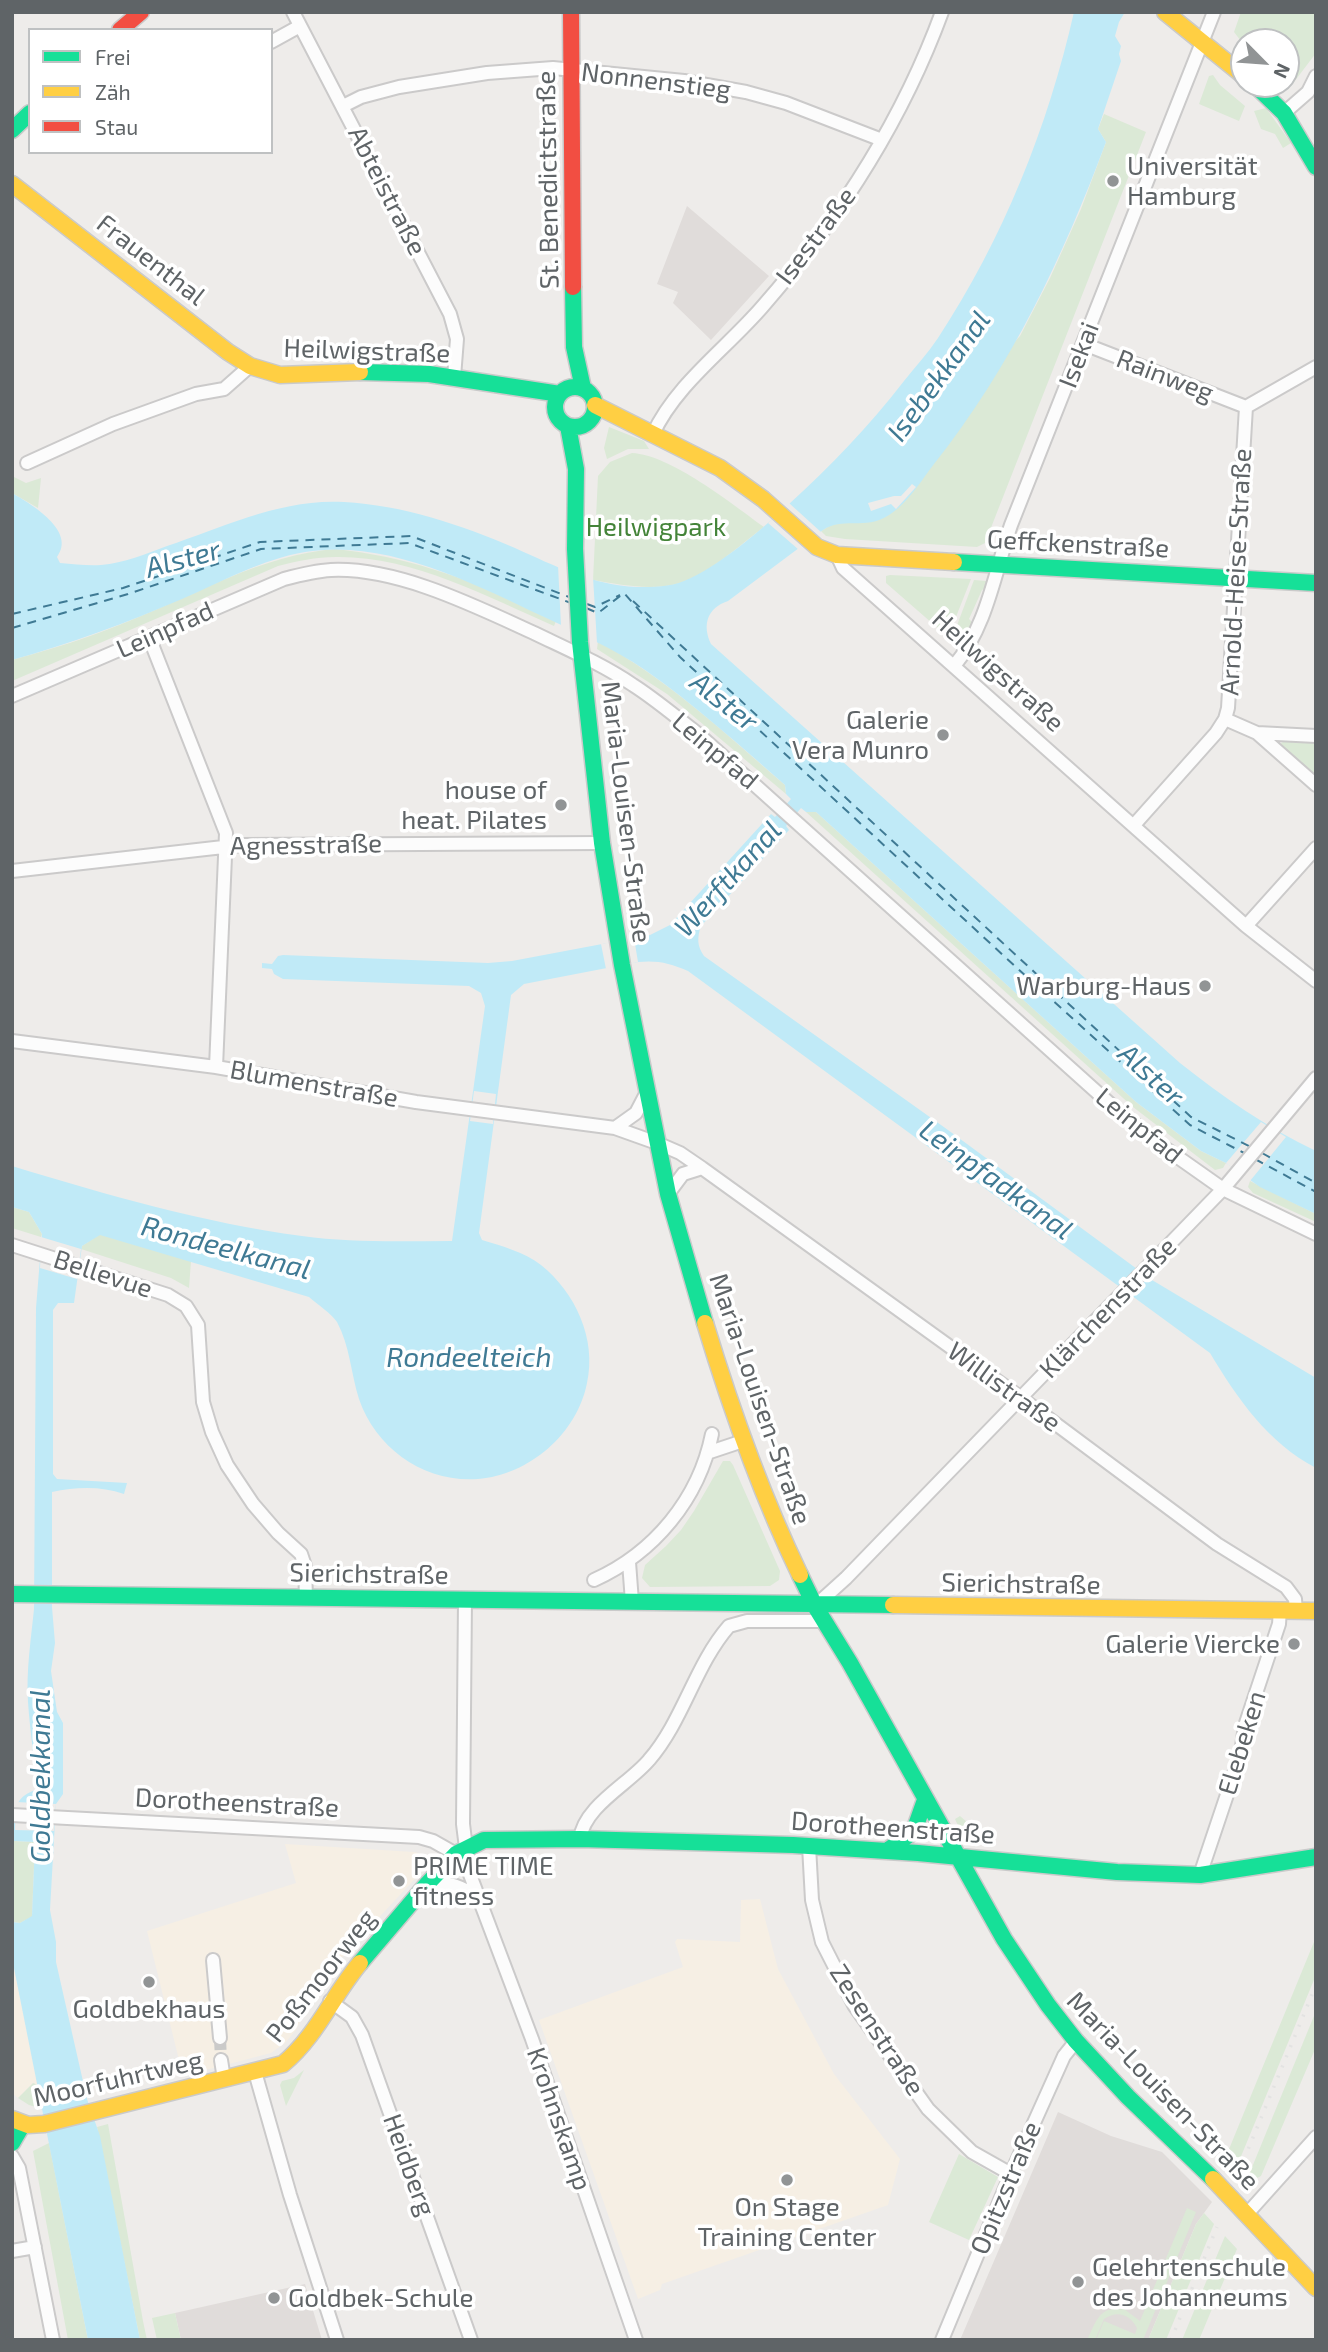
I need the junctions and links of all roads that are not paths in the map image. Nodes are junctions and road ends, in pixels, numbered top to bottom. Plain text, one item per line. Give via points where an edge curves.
1 (141, 12) edge
2 (293, 12) edge
3 (570, 12) edge
4 (942, 12) edge
5 (1165, 12) edge
6 (1214, 12) edge
7 (300, 26) junction
8 (122, 28) edge
9 (273, 41) edge
10 (1201, 41) junction
11 (1230, 65) edge
12 (571, 70) junction
13 (1316, 76) edge
14 (1268, 98) edge
15 (343, 106) junction
16 (28, 107) edge
17 (28, 108) edge
18 (1284, 113) junction
19 (12, 115) edge
20 (12, 130) edge
21 (882, 140) junction
22 (1316, 167) edge
23 (12, 177) edge
24 (18, 187) edge
25 (1084, 344) junction
26 (250, 366) junction
27 (1316, 367) edge
28 (454, 377) junction
29 (566, 394) junction
30 (1246, 407) junction
31 (584, 419) junction
32 (653, 434) junction
33 (27, 463) dead end
34 (837, 555) junction
35 (999, 564) junction
36 (1236, 578) junction
37 (1316, 583) edge
38 (149, 637) junction
39 (581, 655) junction
40 (954, 666) junction
41 (12, 696) edge
42 (1225, 719) junction
43 (1257, 733) junction
44 (1316, 736) edge
45 (1316, 785) edge
46 (1133, 825) junction
47 (601, 843) junction
48 (226, 846) junction
49 (1316, 848) edge
50 (12, 870) edge
51 (1246, 926) junction
52 (1316, 981) edge
53 (12, 1041) edge
54 (216, 1068) junction
55 (1316, 1078) edge
56 (647, 1092) junction
57 (615, 1128) junction
58 (657, 1143) junction
59 (702, 1168) junction
60 (1223, 1189) junction
61 (667, 1194) junction
62 (1316, 1234) edge
63 (12, 1245) edge
64 (1021, 1398) junction
65 (712, 1434) dead end
66 (743, 1441) junction
67 (707, 1453) junction
68 (629, 1562) junction
69 (594, 1580) dead end
70 (12, 1594) edge
71 (306, 1598) junction
72 (465, 1600) junction
73 (632, 1602) junction
74 (725, 1603) junction
75 (815, 1606) junction
76 (1288, 1611) junction
77 (1316, 1611) edge
78 (747, 1621) junction
79 (825, 1621) junction
80 (925, 1800) junction
81 (14, 1815) edge
82 (580, 1839) junction
83 (809, 1846) junction
84 (461, 1851) junction
85 (887, 1851) junction
86 (958, 1857) junction
87 (1316, 1857) edge
88 (1200, 1875) junction
89 (428, 1883) junction
90 (480, 1899) junction
91 (213, 1960) dead end
92 (330, 2001) junction
93 (220, 2038) tunnel mouth
94 (1076, 2041) junction
95 (222, 2060) tunnel mouth
96 (255, 2072) junction
97 (224, 2079) junction
98 (17, 2122) edge
99 (1316, 2137) edge
100 (12, 2143) edge
101 (12, 2156) edge
102 (1011, 2174) junction
103 (1247, 2214) junction
104 (35, 2247) junction
105 (12, 2251) edge
106 (1316, 2288) edge
107 (53, 2340) edge
108 (337, 2340) edge
109 (471, 2340) edge
110 (636, 2340) edge
111 (942, 2340) edge

1 - 8 main road
2 - 7 street, Abteistraße
3 - 12 main road, St. Benedictstraße
4 - 21 street, Isestraße
5 - 10 main road
6 - 10 street, Isekai
7 - 9 street
7 - 15 street, Abteistraße
10 - 11 main road
10 - 25 street, Isekai
12 - 15 street, Nonnenstieg via 487,73 425,82 379,91
12 - 21 street, Nonnenstieg via 746,92
12 - 29 main road, St. Benedictstraße via 574,347
13 - 18 street via 1308,93
14 - 18 main road
15 - 28 street, Abteistraße via 450,314 457,339
16 - 19 main road
17 - 20 main road
18 - 22 main road
21 - 32 street, Isestraße via 811,248 746,325 672,400
23 - 24 main road, Frauenthal
24 - 26 main road, Frauenthal
25 - 30 street, Rainweg
25 - 35 street, Isekai
26 - 28 main road, Heilwigstraße via 288,376 375,371
26 - 33 street, Heilwigstraße via 224,388 113,424
27 - 30 street
28 - 29 main road, Heilwigstraße
29 - 31 main road via 559,418
29 - 31 main road via 592,396
30 - 36 street, Arnold-Heise-Straße
31 - 32 main road, Heilwigstraße via 619,416
31 - 39 main road, Maria-Louisen-Straße via 576,469
32 - 34 main road, Heilwigstraße via 719,468 810,541
34 - 35 main road, Geffckenstraße
34 - 40 street, Heilwigstraße via 843,568
35 - 36 main road, Geffckenstraße
35 - 40 street, Isekai via 967,650
36 - 37 main road, Geffckenstraße
36 - 42 street, Arnold-Heise-Straße
38 - 39 street, Leinpfad via 284,579 332,570 379,575 434,590
38 - 41 street, Leinpfad
38 - 48 street via 222,819
39 - 47 main road, Maria-Louisen-Straße
39 - 60 street, Leinpfad via 633,684 697,733 1108,1103
40 - 46 street, Heilwigstraße
42 - 43 street
42 - 46 street, Arnold-Heise-Straße
43 - 44 street
43 - 45 street
46 - 51 street, Heilwigstraße
47 - 48 street, Agnesstraße
47 - 56 main road, Maria-Louisen-Straße
48 - 50 street, Agnesstraße
48 - 54 street
49 - 51 street
51 - 52 street, Heilwigstraße
53 - 54 street, Blumenstraße
54 - 57 street, Blumenstraße via 471,1110
55 - 60 street, Klärchenstraße
56 - 57 street via 636,1113
56 - 58 main road, Maria-Louisen-Straße
57 - 58 street, Blumenstraße
58 - 59 street, Willistraße
58 - 61 main road, Maria-Louisen-Straße
59 - 61 street via 683,1174
59 - 64 street, Willistraße
60 - 62 street, Leinpfad
60 - 64 street, Klärchenstraße
61 - 66 main road, Maria-Louisen-Straße
63 - 71 street, Bellevue via 169,1295 189,1310 199,1332 203,1402 212,1432 244,1493 302,1556
64 - 75 street, Klärchenstraße
64 - 76 street, Willistraße via 1217,1544 1286,1587 1295,1599
65 - 67 street
66 - 67 street
66 - 75 main road, Maria-Louisen-Straße via 771,1516
67 - 68 street via 676,1514
68 - 69 street
68 - 73 street
70 - 71 main road, Sierichstraße
71 - 72 main road, Sierichstraße
72 - 73 main road, Sierichstraße
72 - 84 street, Krohnskamp
73 - 74 main road, Sierichstraße
74 - 75 main road, Sierichstraße
74 - 78 street
75 - 76 main road, Sierichstraße
75 - 79 main road, Maria-Louisen-Straße
76 - 77 main road, Sierichstraße
76 - 88 street, Elebeken via 1279,1624 1245,1726 1241,1753
78 - 79 street
78 - 82 street via 725,1631 658,1749 588,1816
79 - 80 main road, Maria-Louisen-Straße
80 - 85 main road via 914,1831
80 - 86 main road, Maria-Louisen-Straße
81 - 84 street, Dorotheenstraße via 419,1837
82 - 83 main road, Dorotheenstraße
82 - 84 main road, Dorotheenstraße via 497,1838
83 - 85 main road, Dorotheenstraße
83 - 102 street, Zesenstraße via 812,1900 822,1942 854,2005 928,2109 972,2152
84 - 89 main road, Poßmoorweg
84 - 90 street, Krohnskamp
85 - 86 main road, Dorotheenstraße
86 - 88 main road, Dorotheenstraße
86 - 94 main road, Maria-Louisen-Straße via 1021,1968
87 - 88 main road, Dorotheenstraße
89 - 90 street via 456,1884
89 - 92 main road, Poßmoorweg
90 - 110 street, Krohnskamp
91 - 93 street, Moorfuhrtweg
92 - 96 main road, Poßmoorweg via 295,2056
92 - 109 street, Heidberg via 352,2017 362,2035
94 - 102 street, Opitzstraße via 1064,2056
94 - 103 main road, Maria-Louisen-Straße
95 - 97 street, Moorfuhrtweg
96 - 97 main road, Moorfuhrtweg
96 - 108 street, Poßmoorweg
97 - 98 main road, Moorfuhrtweg via 44,2124
98 - 100 main road
99 - 103 street
101 - 104 street via 19,2168
102 - 111 street, Opitzstraße
103 - 106 main road, Maria-Louisen-Straße
104 - 105 street
104 - 107 street

